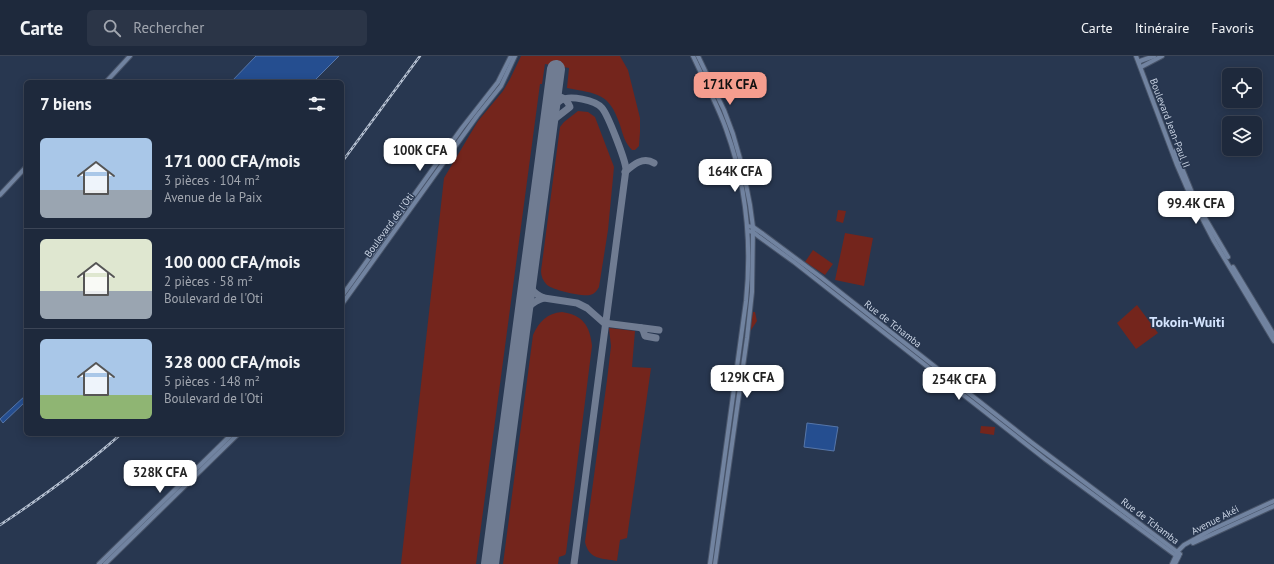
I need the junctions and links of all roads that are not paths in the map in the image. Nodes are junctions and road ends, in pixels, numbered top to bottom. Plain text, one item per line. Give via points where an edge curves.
1 (130, 56) edge
2 (511, 56) edge
3 (515, 56) edge
4 (693, 56) edge
5 (698, 56) edge
6 (1137, 56) edge
7 (1154, 56) edge
8 (1162, 56) edge
9 (1141, 64) junction
10 (108, 80) edge
11 (24, 169) edge
12 (0, 195) edge
13 (751, 230) junction
14 (344, 293) edge
15 (344, 301) edge
16 (1274, 335) edge
17 (1274, 341) edge
18 (230, 436) edge
19 (236, 436) edge
20 (1274, 501) edge
21 (1274, 506) edge
22 (1184, 545) junction
23 (1172, 548) junction
24 (1178, 554) junction
25 (99, 564) edge
26 (105, 564) edge
27 (710, 564) edge
28 (715, 564) edge
29 (1172, 564) edge
30 (1175, 564) edge

1 - 10 main road
2 - 14 main road, Boulevard de l'Oti via 498,82
3 - 15 main road, Boulevard de l'Oti via 501,86
4 - 13 main road, Rue de Tchamba via 725,127 735,157 748,226
5 - 13 main road via 725,114 742,163 750,205
6 - 9 main road, Boulevard Jean-Paul II
7 - 9 main road
8 - 9 main road
9 - 16 main road, Boulevard Jean-Paul II via 1196,201
9 - 17 main road, Boulevard Jean-Paul II via 1169,145 1190,194 1214,241
11 - 12 main road
13 - 23 main road, Rue de Tchamba via 822,278 1031,442
13 - 24 main road, Rue de Tchamba via 1045,459
13 - 27 main road via 746,301
13 - 28 main road via 753,279 747,338
18 - 25 main road
19 - 26 main road
20 - 22 main road, Avenue Akéi
21 - 24 main road via 1188,545
22 - 23 main road
22 - 24 main road, Avenue Akéi
23 - 24 main road, Rue de Tchamba
24 - 29 main road, Avenue Akéi
24 - 30 main road

